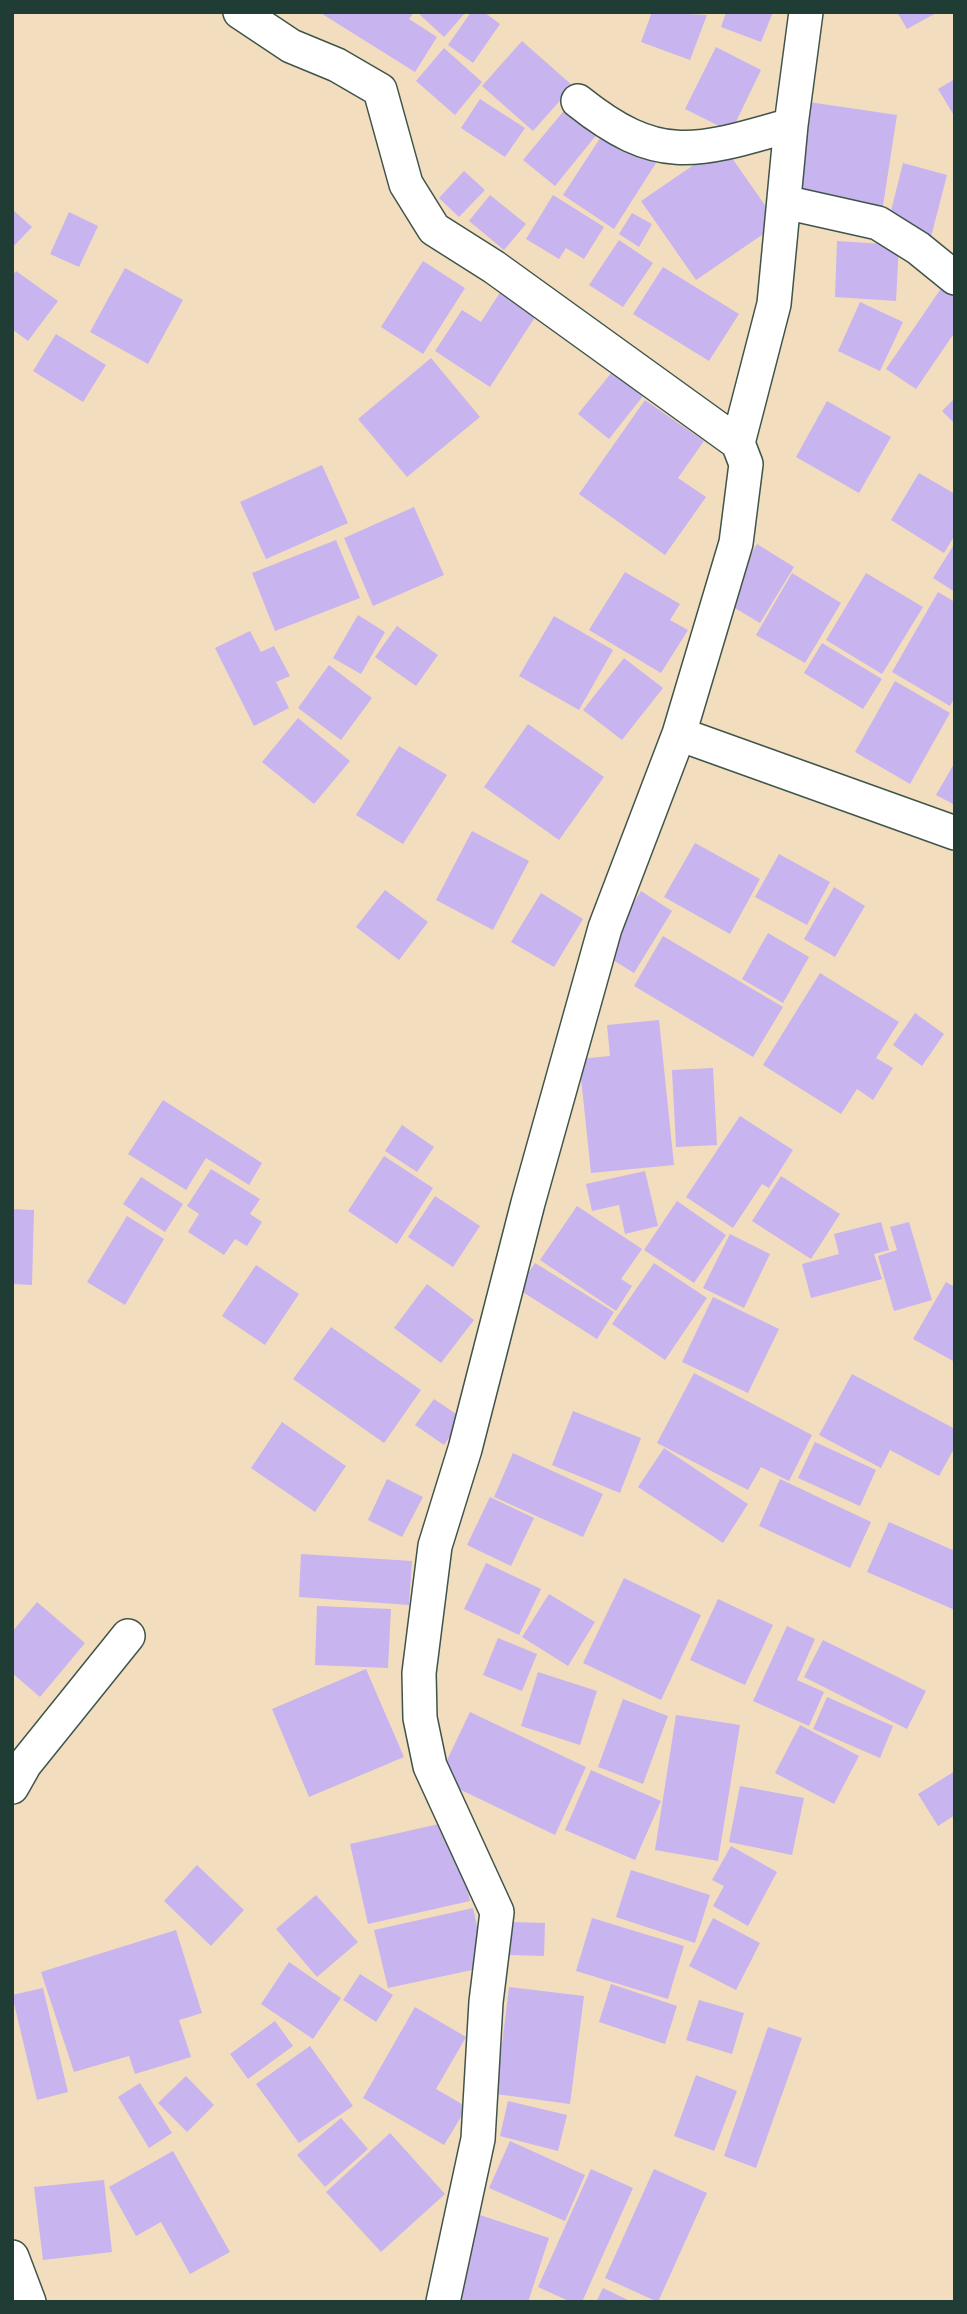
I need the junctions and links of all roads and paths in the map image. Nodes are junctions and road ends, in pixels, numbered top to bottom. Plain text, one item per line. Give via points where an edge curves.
1 (240, 12) edge
2 (806, 12) edge
3 (578, 101) dead end
4 (791, 125) junction
5 (784, 202) junction
6 (955, 278) edge
7 (738, 443) junction
8 (680, 734) junction
9 (955, 832) edge
10 (128, 1636) dead end
11 (12, 1787) edge
12 (12, 2257) edge
13 (29, 2302) edge
14 (443, 2302) edge

1 - 7 street via 291,46 380,90 406,184 434,229
2 - 4 street
3 - 4 street via 609,126 659,147 690,148
4 - 5 street
5 - 6 street via 878,223
5 - 7 street via 774,304
7 - 8 street via 747,464 736,543
8 - 9 street
8 - 14 street via 605,928 435,1546 419,1673 420,1718 430,1766 497,1912 478,2139
10 - 11 street via 25,1764
12 - 13 street

